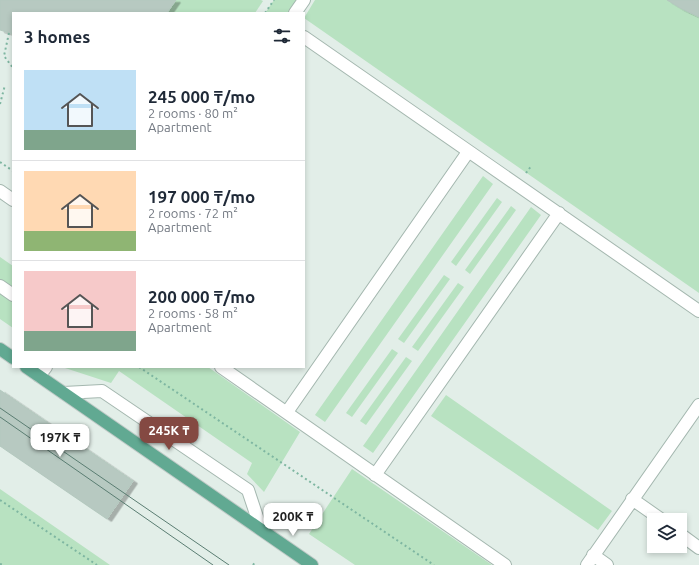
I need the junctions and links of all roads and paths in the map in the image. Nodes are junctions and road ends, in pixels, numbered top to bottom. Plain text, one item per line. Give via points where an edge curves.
1 (274, 0) edge
2 (304, 0) edge
3 (266, 12) edge
4 (296, 12) edge
5 (9, 33) dead end
6 (305, 38) edge
7 (12, 67) edge
8 (5, 85) dead end
9 (0, 104) edge
10 (468, 152) junction
11 (0, 162) edge
12 (532, 165) dead end
13 (12, 170) edge
14 (526, 173) dead end
15 (0, 191) edge
16 (12, 199) edge
17 (559, 213) junction
18 (0, 286) edge
19 (12, 294) edge
20 (699, 311) edge
21 (0, 349) edge
22 (12, 357) edge
23 (30, 368) edge
24 (140, 368) edge
25 (222, 368) edge
26 (42, 371) edge
27 (64, 393) junction
28 (699, 405) edge
29 (287, 412) junction
30 (375, 475) junction
31 (632, 499) junction
32 (0, 500) edge
33 (652, 513) edge
34 (261, 529) junction
35 (687, 539) edge
36 (699, 548) edge
37 (590, 560) edge
38 (256, 561) dead end
39 (0, 564) edge
40 (4, 565) edge
41 (97, 565) edge
42 (254, 565) edge
43 (312, 565) edge
44 (434, 565) edge
45 (505, 565) edge
46 (607, 565) edge

1 - 3 path
2 - 4 lane
5 - 7 path via 4,56
6 - 10 lane
8 - 9 path
10 - 17 lane
10 - 29 lane
11 - 13 path
12 - 14 path
15 - 16 lane
17 - 20 lane
17 - 30 lane
18 - 19 lane
21 - 22 main road
23 - 26 main road
24 - 44 path
25 - 29 lane
26 - 27 main road
27 - 34 main road
27 - 34 lane via 102,391 248,490
28 - 31 lane
29 - 30 lane
30 - 45 lane
31 - 33 lane
31 - 37 lane
32 - 41 path
34 - 43 main road
35 - 36 lane
37 - 46 lane
38 - 42 path
39 - 40 path

